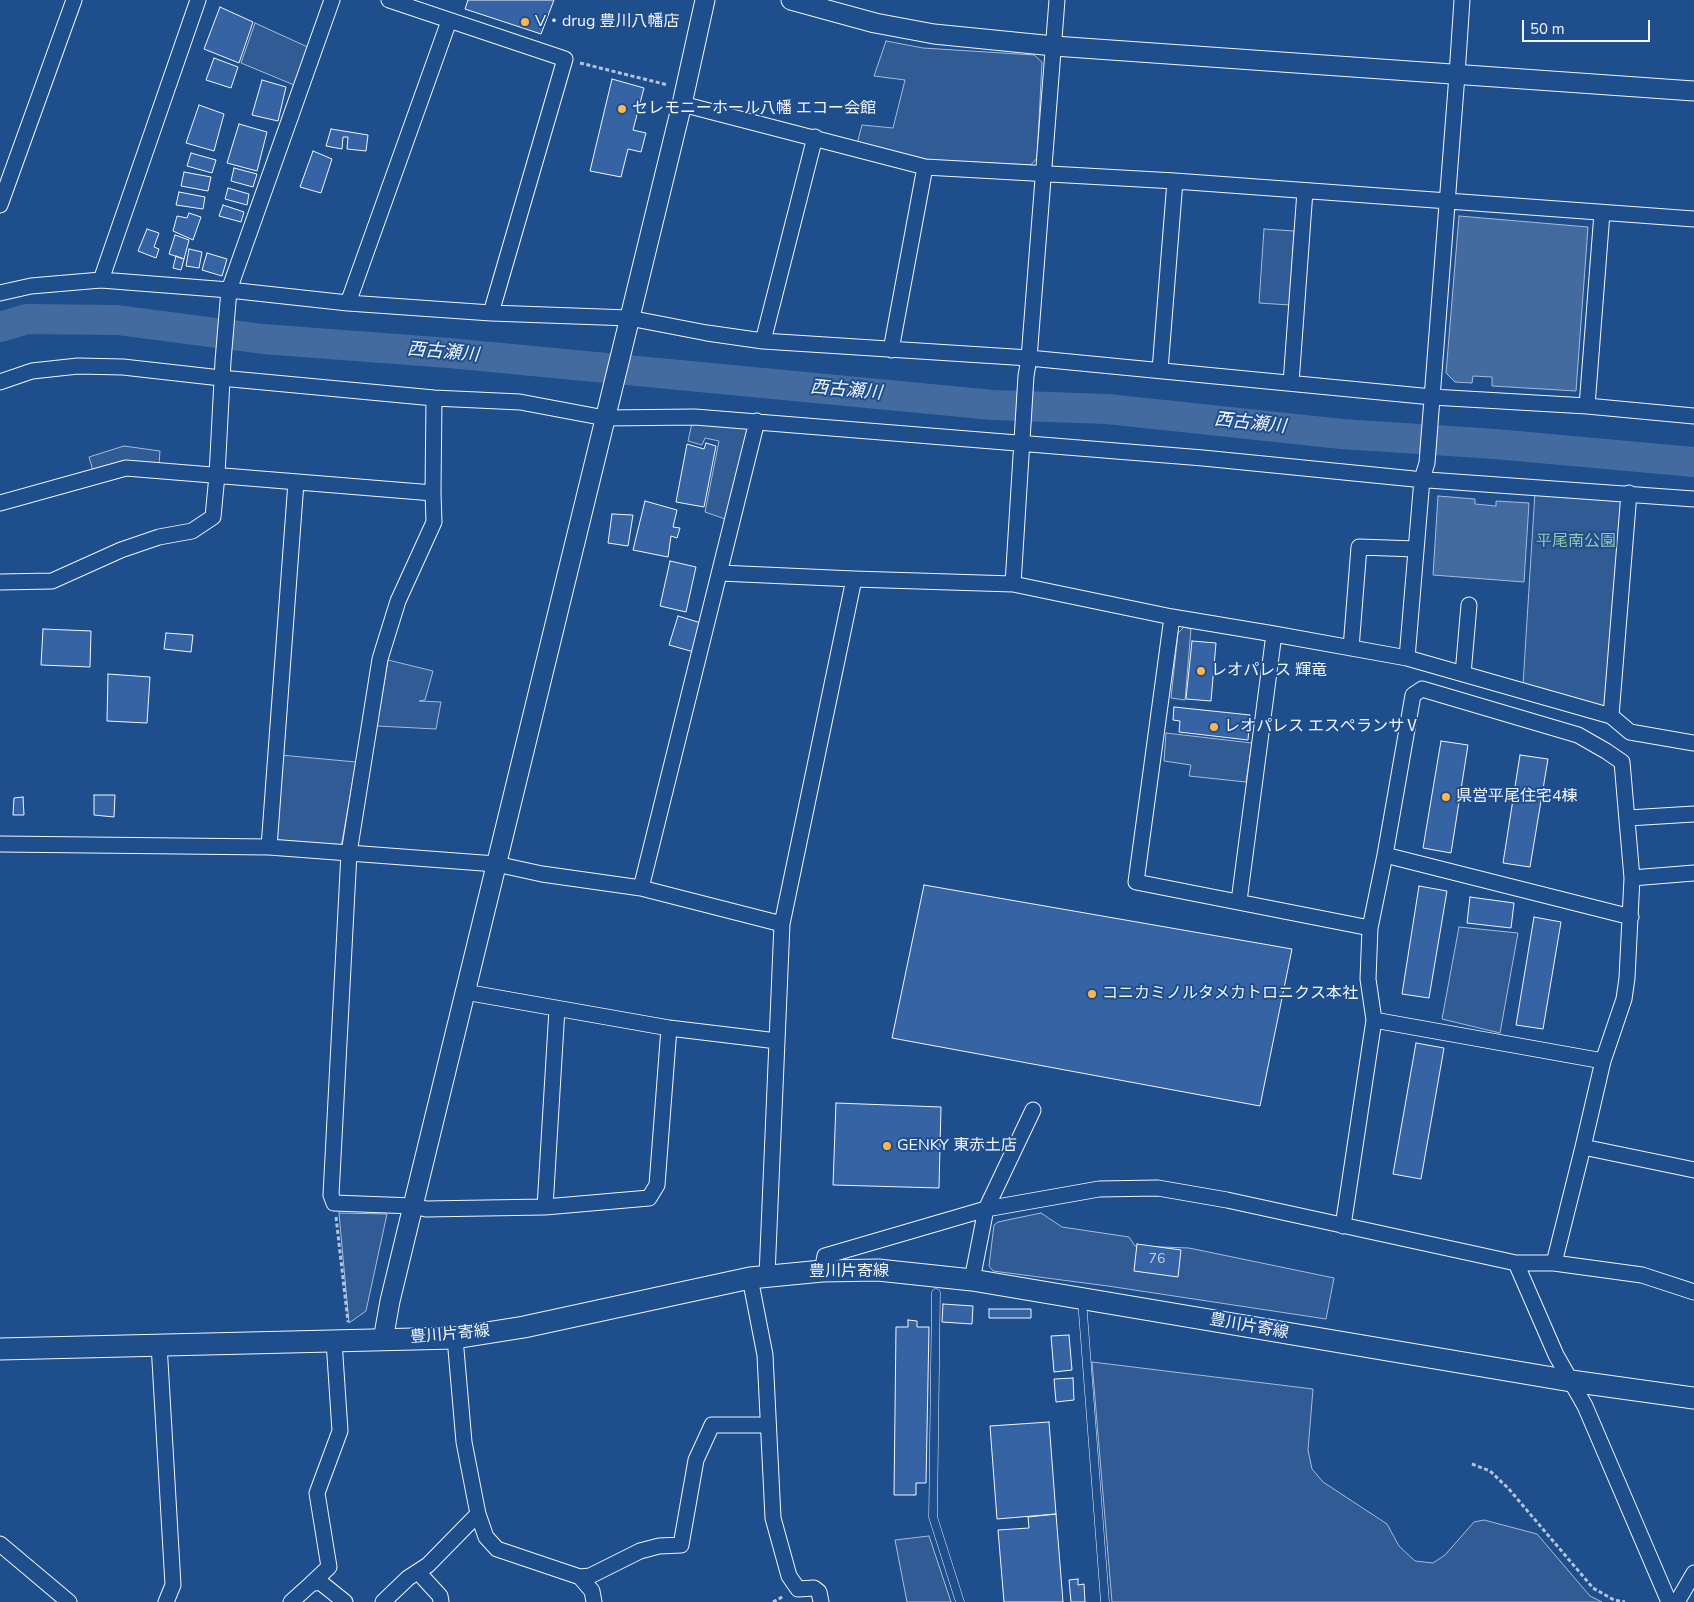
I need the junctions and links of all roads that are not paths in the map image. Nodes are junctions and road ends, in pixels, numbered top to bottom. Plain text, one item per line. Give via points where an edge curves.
1 (74, 0) edge
2 (198, 0) edge
3 (332, 0) edge
4 (389, 0) edge
5 (705, 0) edge
6 (791, 0) edge
7 (1057, 0) edge
8 (1462, 0) edge
9 (449, 21) junction
10 (1054, 46) junction
11 (1458, 75) junction
12 (1694, 91) edge
13 (683, 97) junction
14 (815, 138) junction
15 (925, 166) junction
16 (1044, 173) junction
17 (1174, 181) junction
18 (1305, 191) junction
19 (1448, 200) junction
20 (0, 205) edge
21 (1602, 213) junction
22 (1694, 219) edge
23 (100, 280) junction
24 (229, 290) junction
25 (0, 293) edge
26 (348, 303) junction
27 (491, 313) junction
28 (629, 318) junction
29 (763, 341) junction
30 (891, 350) junction
31 (1029, 358) junction
32 (1160, 370) junction
33 (221, 378) junction
34 (0, 382) edge
35 (1291, 383) junction
36 (1432, 397) junction
37 (434, 398) junction
38 (1587, 406) junction
39 (1694, 416) edge
40 (605, 418) junction
41 (757, 421) junction
42 (1023, 445) junction
43 (217, 475) junction
44 (1422, 479) junction
45 (296, 482) junction
46 (432, 493) junction
47 (1629, 493) junction
48 (1694, 499) edge
49 (0, 502) edge
50 (1416, 549) junction
51 (720, 573) junction
52 (854, 579) junction
53 (0, 582) edge
54 (1013, 584) junction
55 (1469, 605) dead end
56 (1172, 617) junction
57 (1274, 634) junction
58 (1351, 648) junction
59 (1407, 658) junction
60 (1463, 674) junction
61 (1610, 716) junction
62 (1694, 743) edge
63 (1694, 814) edge
64 (1628, 818) junction
65 (0, 844) edge
66 (269, 847) junction
67 (349, 853) junction
68 (1386, 855) junction
69 (496, 864) junction
70 (1694, 873) edge
71 (1632, 878) junction
72 (641, 888) junction
73 (1239, 901) junction
74 (1631, 917) junction
75 (782, 924) junction
76 (1370, 928) junction
77 (465, 992) junction
78 (557, 1009) junction
79 (1374, 1020) junction
80 (669, 1028) junction
81 (777, 1041) junction
82 (1603, 1061) junction
83 (1034, 1110) dead end
84 (1583, 1148) junction
85 (1694, 1170) edge
86 (413, 1206) junction
87 (545, 1207) junction
88 (986, 1209) junction
89 (1343, 1226) junction
90 (1516, 1263) junction
91 (1554, 1263) junction
92 (822, 1271) junction
93 (759, 1277) junction
94 (972, 1280) junction
95 (1694, 1292) edge
96 (936, 1293) dead end
97 (1082, 1298) junction
98 (455, 1338) junction
99 (342, 1340) junction
100 (383, 1340) junction
101 (159, 1344) junction
102 (0, 1349) edge
103 (1571, 1381) junction
104 (1694, 1398) edge
105 (768, 1425) junction
106 (478, 1514) junction
107 (0, 1544) edge
108 (418, 1572) junction
109 (1694, 1572) edge
110 (580, 1577) junction
111 (311, 1584) junction
112 (69, 1602) edge
113 (166, 1602) edge
114 (290, 1602) edge
115 (345, 1602) edge
116 (383, 1602) edge
117 (441, 1602) edge
118 (594, 1602) edge
119 (821, 1602) edge
120 (960, 1602) edge
121 (1106, 1602) edge
122 (1669, 1602) edge
123 (1677, 1602) edge

1 - 20 street
2 - 23 street
3 - 24 street
4 - 9 street
5 - 13 street
6 - 10 street via 875,24 934,34
7 - 10 street
8 - 11 street
9 - 26 street
9 - 27 street via 565,59
10 - 11 street
10 - 16 street
11 - 12 street
11 - 19 street
13 - 14 street
13 - 28 street
14 - 15 street
14 - 29 street
15 - 16 street
15 - 30 street
16 - 17 street
16 - 31 street
17 - 18 street
17 - 32 street
18 - 19 street
18 - 35 street
19 - 21 street
19 - 36 street
21 - 22 street
21 - 38 street
23 - 24 street
23 - 25 street via 31,286
24 - 26 street
24 - 33 street
26 - 27 street
27 - 28 street
28 - 29 street
28 - 40 street
29 - 30 street
30 - 31 street
31 - 32 street
31 - 42 street
32 - 35 street
33 - 34 street via 122,367 78,366 32,372
33 - 37 street
33 - 43 street
35 - 36 street
36 - 38 street
36 - 44 street via 1427,463
37 - 40 street via 520,402
37 - 46 street
38 - 39 street
40 - 41 street via 695,417
40 - 69 street
41 - 42 street
41 - 51 street
42 - 44 street
42 - 54 street
43 - 45 street
43 - 49 street via 126,468
43 - 53 street via 213,517 192,531 159,537 121,550 52,581
44 - 47 street
44 - 50 street
45 - 46 street
45 - 66 street
46 - 67 street via 434,522 398,601 380,659
47 - 48 street
47 - 61 street
50 - 58 street via 1359,546
50 - 59 street
51 - 52 street
51 - 72 street
52 - 54 street
52 - 75 street
54 - 56 street
55 - 60 street
56 - 57 street
56 - 73 street via 1136,882
57 - 58 street
57 - 73 street
58 - 59 street
59 - 60 street
60 - 61 street
61 - 62 street via 1630,732
63 - 64 street
64 - 68 street via 1622,762 1606,751 1578,736 1422,689 1413,695
64 - 71 street
65 - 66 street
66 - 67 street
67 - 69 street
67 - 86 street via 331,1195 334,1203
68 - 74 street
68 - 76 street
69 - 72 street
69 - 77 street
70 - 71 street
71 - 74 street
72 - 75 street
73 - 76 street
74 - 82 street via 1624,999
75 - 81 street
76 - 79 street via 1368,979
77 - 78 street
77 - 86 street
78 - 80 street
78 - 87 street
79 - 82 street
79 - 89 street
80 - 81 street
80 - 87 street via 657,1185 649,1198
81 - 93 street
82 - 84 street
83 - 88 street
84 - 85 street
84 - 91 street
86 - 87 street via 426,1209
86 - 100 street
88 - 89 street via 1099,1189 1158,1188
88 - 92 street via 825,1256
88 - 94 street
89 - 90 street
90 - 91 street
90 - 103 street via 1556,1355
91 - 95 street via 1642,1275
92 - 93 main road, 豊川片寄線
92 - 94 main road, 豊川片寄線 via 878,1270
93 - 98 main road, 豊川片寄線 via 524,1327
93 - 105 street
94 - 97 main road, 豊川片寄線
96 - 120 lane via 933,1517
97 - 103 main road, 豊川片寄線
97 - 121 lane
98 - 100 main road, 豊川片寄線
98 - 106 street via 464,1442
99 - 100 main road, 豊川片寄線
99 - 101 main road, 豊川片寄線
99 - 111 street via 340,1431 317,1494 329,1567
101 - 102 main road, 豊川片寄線
101 - 113 street via 173,1585
103 - 104 main road, 豊川片寄線
103 - 122 street via 1585,1406
105 - 110 street via 712,1426 696,1460 681,1545 640,1551 590,1576
105 - 119 street via 773,1518 789,1576 798,1589 814,1588 819,1592
106 - 108 street
106 - 110 street via 486,1538 497,1549
107 - 112 street
108 - 116 street
108 - 117 street via 440,1596
109 - 123 street
110 - 118 street via 592,1591
111 - 114 street
111 - 115 street via 320,1582

